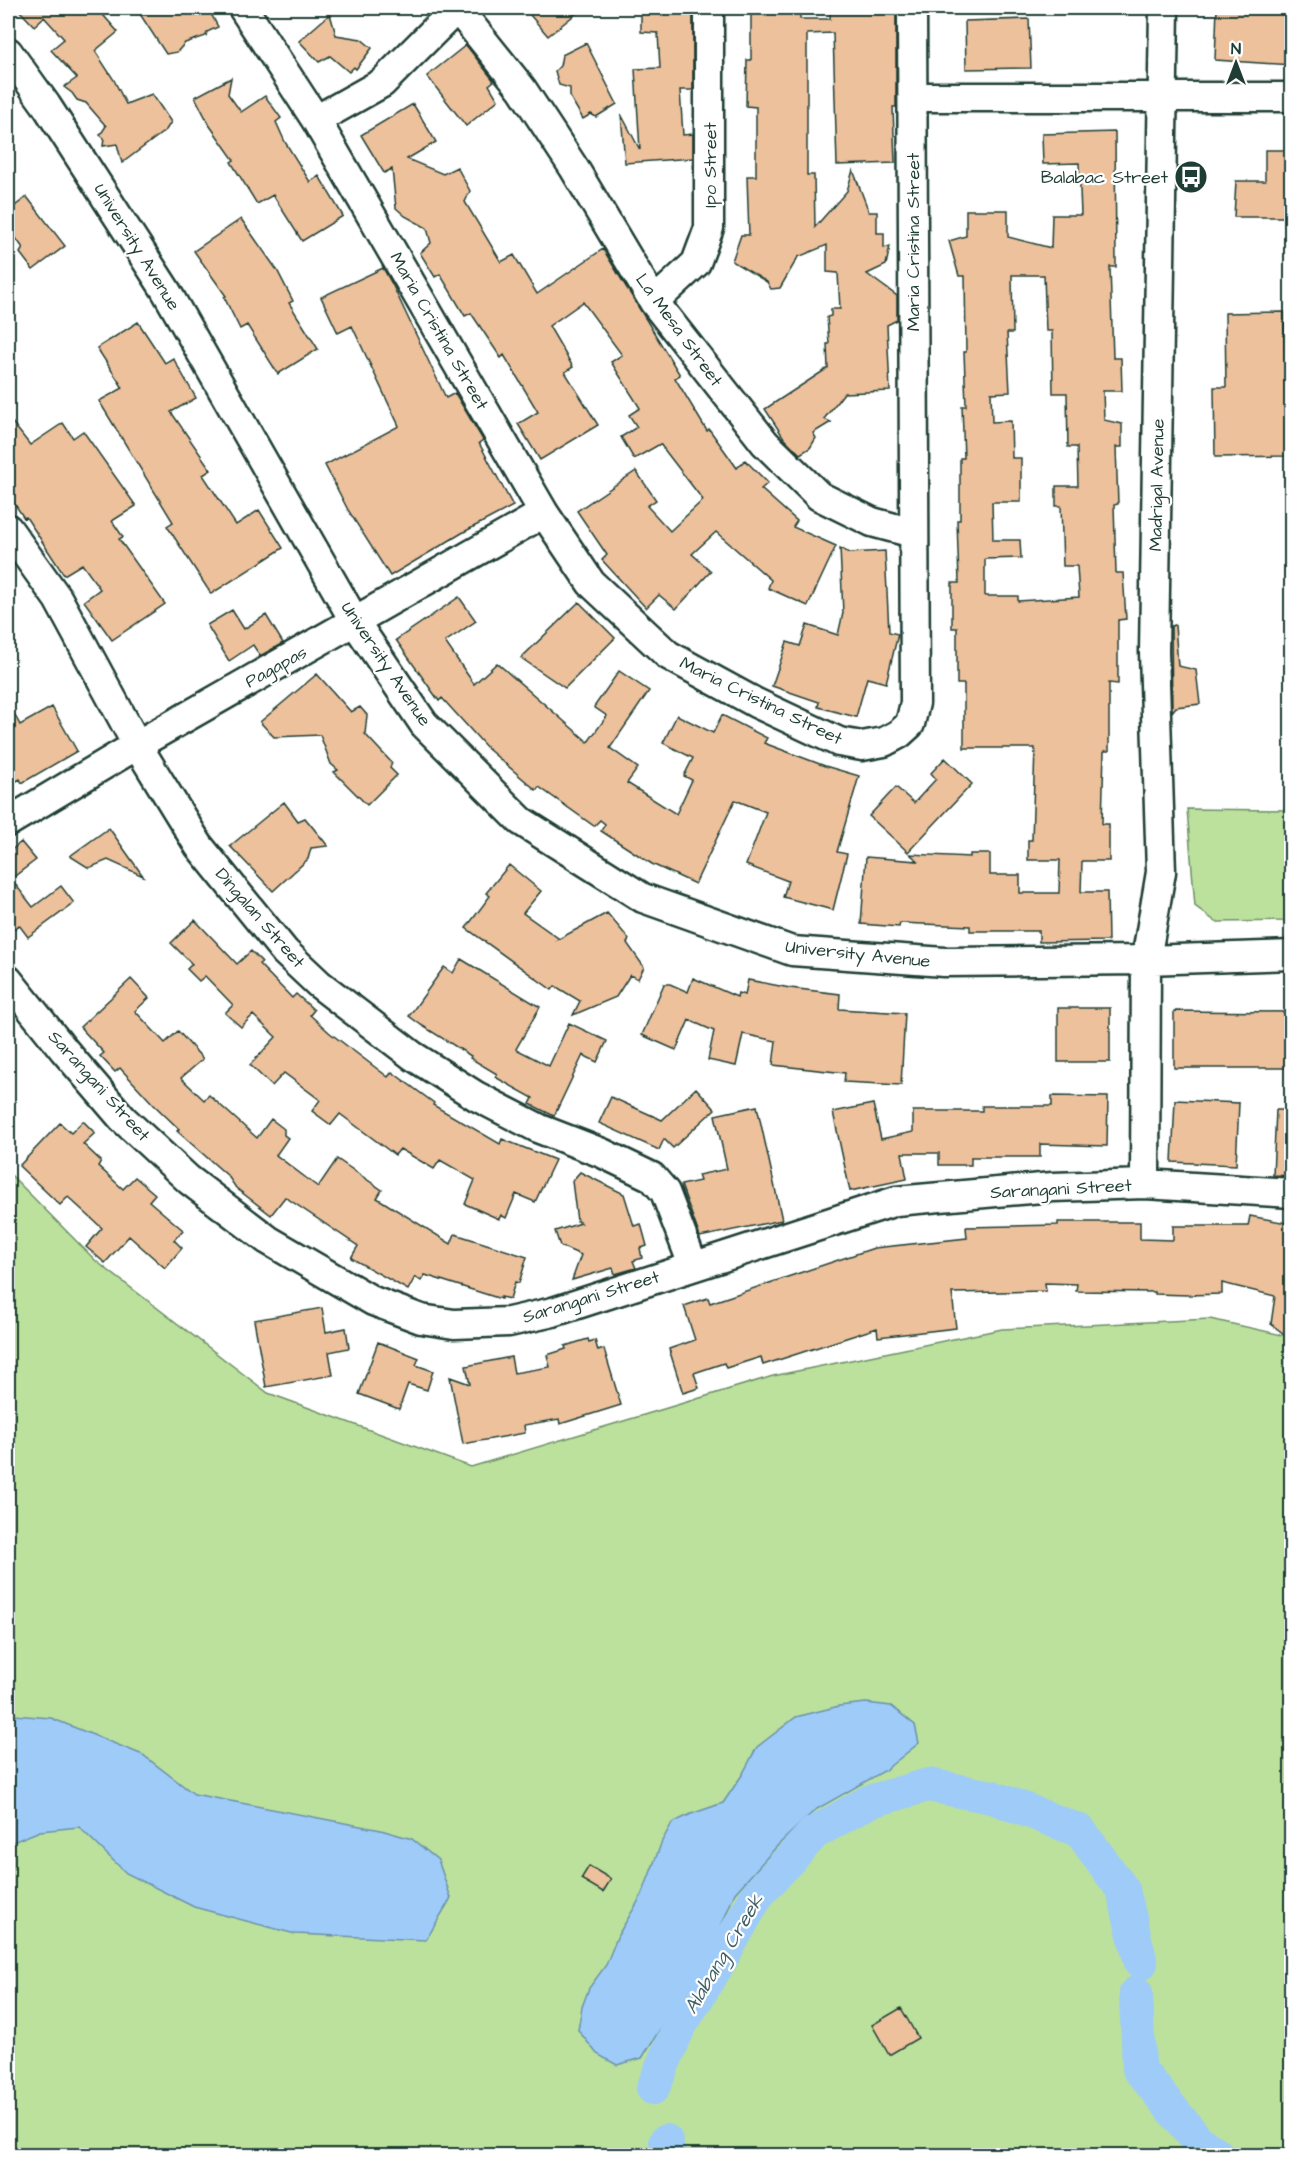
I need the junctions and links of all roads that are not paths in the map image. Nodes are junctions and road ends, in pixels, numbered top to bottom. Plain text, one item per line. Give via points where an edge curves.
1 (243, 8) edge
2 (457, 8) edge
3 (709, 8) edge
4 (912, 8) edge
5 (1164, 8) edge
6 (8, 52) edge
7 (913, 97) junction
8 (1292, 97) edge
9 (1164, 98) junction
10 (316, 120) junction
11 (654, 302) junction
12 (544, 513) junction
13 (8, 529) edge
14 (913, 533) junction
15 (355, 622) junction
16 (138, 745) junction
17 (8, 822) edge
18 (1292, 954) edge
19 (1146, 960) junction
20 (8, 980) edge
21 (1145, 1184) junction
22 (1292, 1193) edge
23 (693, 1265) junction

1 - 10 street, Maria Cristina Street
2 - 10 street via 382,82
2 - 11 street, La Mesa Street via 522,89
3 - 11 street, Ipo Street via 709,228 696,263
4 - 7 street, Maria Cristina Street
5 - 9 street, Madrigal Avenue
6 - 15 street, University Avenue via 165,289
7 - 9 street
7 - 14 street, Maria Cristina Street
8 - 9 street
9 - 19 street, Madrigal Avenue via 1154,652 1161,872
10 - 12 street, Maria Cristina Street
11 - 14 street, La Mesa Street via 765,443 819,496 872,522
12 - 14 street, Maria Cristina Street via 591,584 668,655 839,742 862,746 884,742 910,724 915,703
12 - 15 street, Pagapas
13 - 16 street, Dingalan Street via 58,599
15 - 16 street, Pagapas
15 - 19 street, University Avenue via 424,724 521,822 643,898 792,951 944,962
16 - 17 street, Pagapas
16 - 23 street, Dingalan Street via 199,846 285,952 319,984 413,1056 476,1095 540,1129 652,1177 664,1192
18 - 19 street, University Avenue
19 - 21 street, Madrigal Avenue
20 - 23 street, Sarangani Street via 123,1119 189,1180 268,1240 373,1301 421,1319 454,1324 509,1322 553,1312
21 - 22 street, Sarangani Street
21 - 23 street, Sarangani Street via 1053,1187 896,1201

